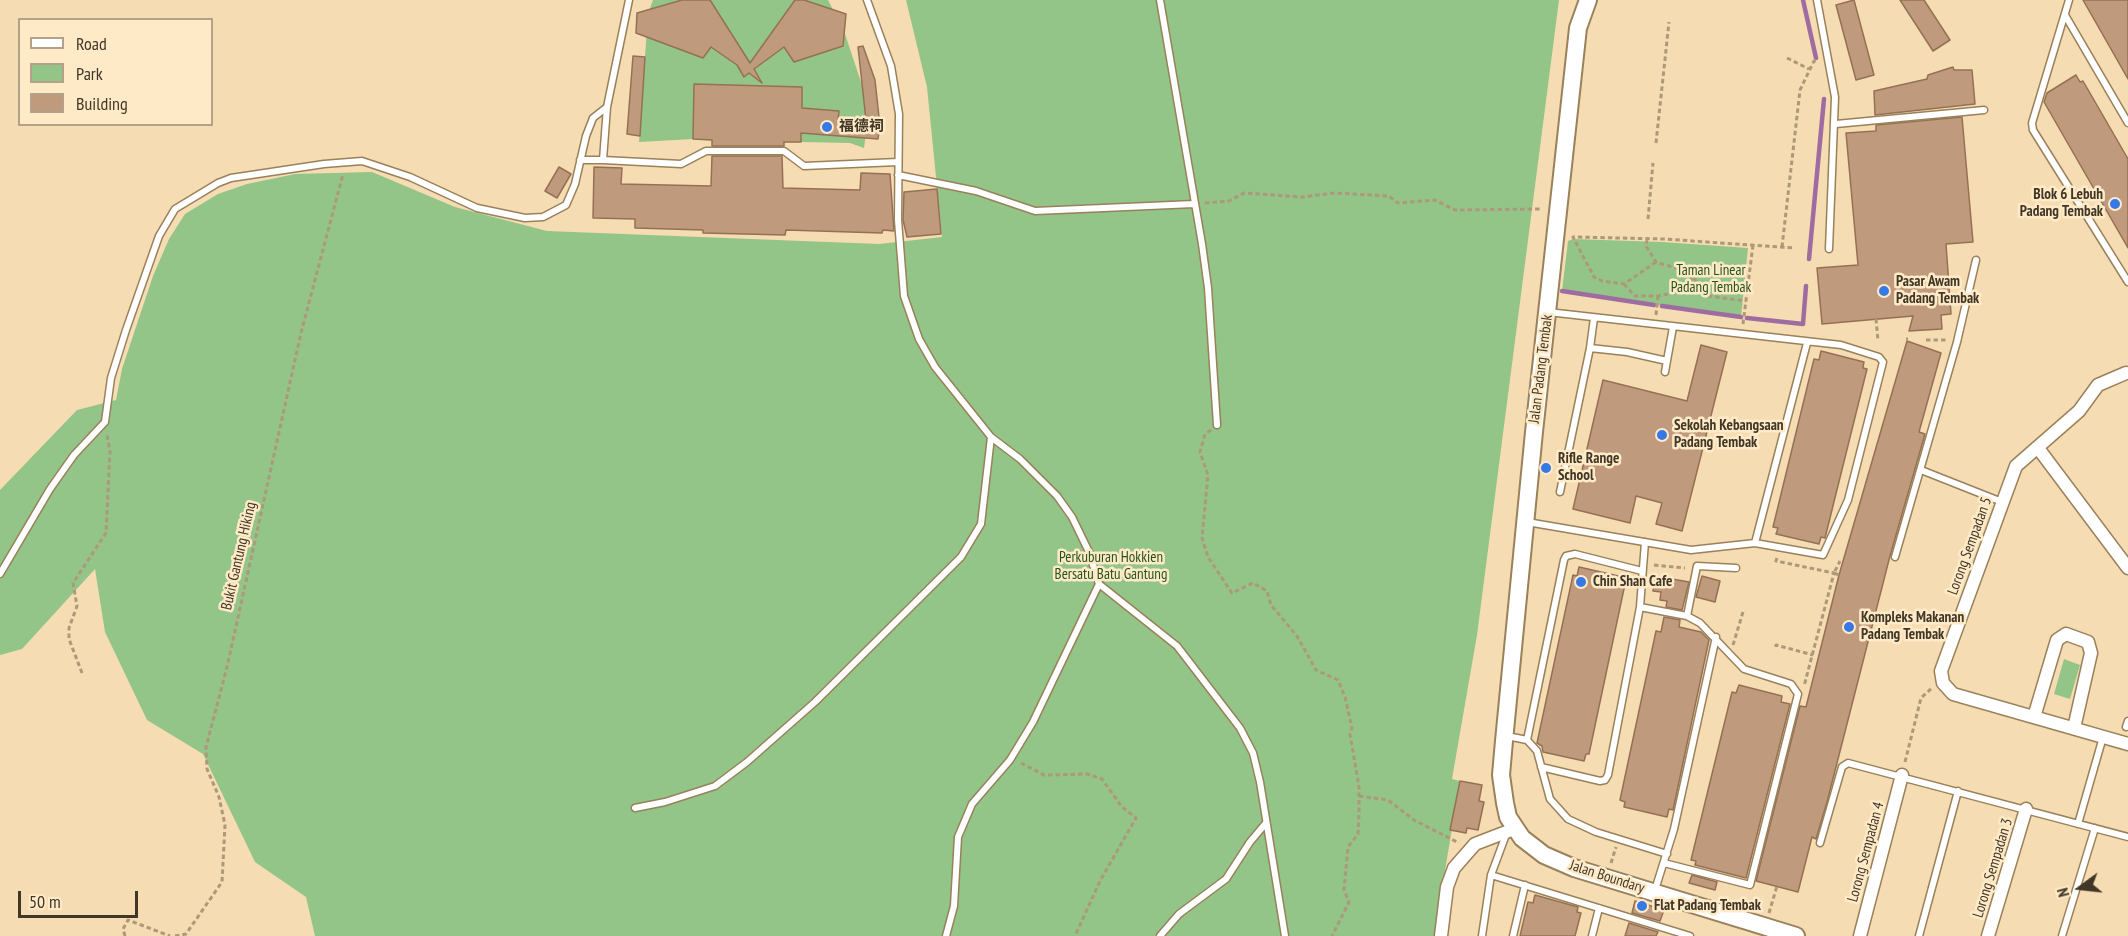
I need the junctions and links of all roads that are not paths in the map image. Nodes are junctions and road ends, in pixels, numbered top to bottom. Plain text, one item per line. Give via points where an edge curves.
1 (629, 0) edge
2 (867, 0) edge
3 (1160, 0) edge
4 (1588, 0) edge
5 (1817, 0) edge
6 (2069, 0) edge
7 (2065, 15) junction
8 (607, 107) junction
9 (1984, 110) dead end
10 (2128, 123) edge
11 (1836, 124) junction
12 (580, 160) junction
13 (603, 160) junction
14 (898, 162) junction
15 (898, 175) junction
16 (1194, 204) junction
17 (1829, 249) dead end
18 (1976, 260) dead end
19 (2128, 282) edge
20 (1548, 312) junction
21 (1594, 318) junction
22 (1673, 327) junction
23 (1807, 343) junction
24 (1590, 348) junction
25 (1667, 361) junction
26 (1665, 372) dead end
27 (2126, 373) dead end
28 (1217, 425) road end
29 (991, 437) junction
30 (2038, 448) junction
31 (1922, 470) junction
32 (1560, 492) dead end
33 (2002, 502) junction
34 (1526, 522) junction
35 (1645, 542) junction
36 (1755, 543) junction
37 (1895, 557) dead end
38 (2128, 567) edge
39 (1736, 568) dead end
40 (1642, 570) junction
41 (0, 574) edge
42 (1100, 584) junction
43 (1640, 607) junction
44 (1686, 616) junction
45 (1716, 638) junction
46 (2034, 717) junction
47 (2074, 728) junction
48 (2104, 736) junction
49 (1504, 738) junction
50 (1527, 740) junction
51 (2128, 744) edge
52 (1541, 767) junction
53 (1902, 775) junction
54 (1958, 791) junction
55 (635, 808) dead end
56 (2026, 809) junction
57 (1266, 823) junction
58 (2078, 824) junction
59 (2095, 828) junction
60 (1511, 831) junction
61 (2128, 837) edge
62 (1820, 843) dead end
63 (1667, 854) junction
64 (1664, 863) junction
65 (1491, 875) junction
66 (1525, 885) junction
67 (1654, 892) junction
68 (1599, 908) junction
69 (946, 936) edge
70 (1160, 936) edge
71 (1285, 936) edge
72 (1441, 936) edge
73 (1482, 936) edge
74 (1513, 936) edge
75 (1592, 936) edge
76 (1690, 936) edge
77 (1796, 936) edge
78 (1860, 936) edge
79 (1919, 936) edge
80 (1988, 936) edge
81 (2062, 936) edge

1 - 8 lane
2 - 14 lane via 891,66 899,114
3 - 16 lane
4 - 20 street, Jalan Padang Tembak via 1578,28
5 - 11 lane via 1835,97
6 - 7 lane
7 - 10 lane
7 - 19 lane via 2033,116 2033,130
8 - 12 lane via 593,118
8 - 13 lane
9 - 11 lane
11 - 17 lane
12 - 13 lane
12 - 41 lane via 566,205 543,217 525,218 477,208 362,161 231,178 175,209 159,236 126,330 111,378 105,422 56,480
13 - 14 lane via 681,164 706,151 773,151 788,153 804,166
14 - 15 lane
15 - 16 lane via 976,191 1035,211
15 - 29 lane via 904,296 919,339 935,367
16 - 28 lane via 1208,288
18 - 31 lane
20 - 21 lane
20 - 34 street, Jalan Padang Tembak
21 - 22 lane
21 - 24 lane
22 - 23 lane
22 - 25 lane
23 - 36 lane
23 - 36 lane via 1841,345 1876,355 1882,362 1848,500 1823,555
24 - 25 lane
24 - 32 lane
25 - 26 lane
27 - 30 street, Lorong Sempadan 5 via 2098,385 2079,411
29 - 42 lane via 1057,496 1072,517
29 - 55 lane via 981,524 961,557 815,702 747,762 715,786
30 - 33 street, Lorong Sempadan 5 via 2017,463
30 - 38 street
31 - 33 lane
31 - 37 lane
33 - 46 street, Lorong Sempadan 5 via 1941,671 1942,683 1953,694
34 - 35 lane
34 - 49 street, Jalan Padang Tembak
35 - 36 lane via 1698,550
35 - 40 lane
39 - 44 lane via 1697,566
40 - 43 lane
40 - 50 lane via 1575,554 1564,560
42 - 57 lane via 1178,646 1240,728 1253,753
42 - 69 lane via 1010,760 972,804 958,837 954,906
43 - 44 lane
43 - 52 lane via 1607,778 1600,781
44 - 45 lane
45 - 63 lane
45 - 64 lane via 1744,669 1791,684 1798,698 1750,885
46 - 47 street
46 - 47 street via 2057,640 2066,634 2088,642 2091,653
47 - 48 street
48 - 51 street
48 - 58 lane
49 - 50 lane
49 - 60 street, Jalan Boundary via 1502,788
50 - 52 lane via 1537,751
52 - 63 lane via 1550,799 1568,819
53 - 54 lane
53 - 62 lane via 1845,764
53 - 78 street, Lorong Sempadan 4
54 - 56 lane
54 - 79 lane
56 - 58 lane
56 - 80 street, Lorong Sempadan 3
57 - 70 lane via 1226,879 1179,914
57 - 71 lane
58 - 59 lane
59 - 61 lane
59 - 81 lane
60 - 65 lane
60 - 67 street, Jalan Boundary via 1544,855
60 - 72 street via 1479,842 1450,876
63 - 64 lane
64 - 67 lane
65 - 66 lane
65 - 73 lane
66 - 68 lane
66 - 74 lane
67 - 77 street, Jalan Boundary
68 - 75 lane
68 - 76 lane

